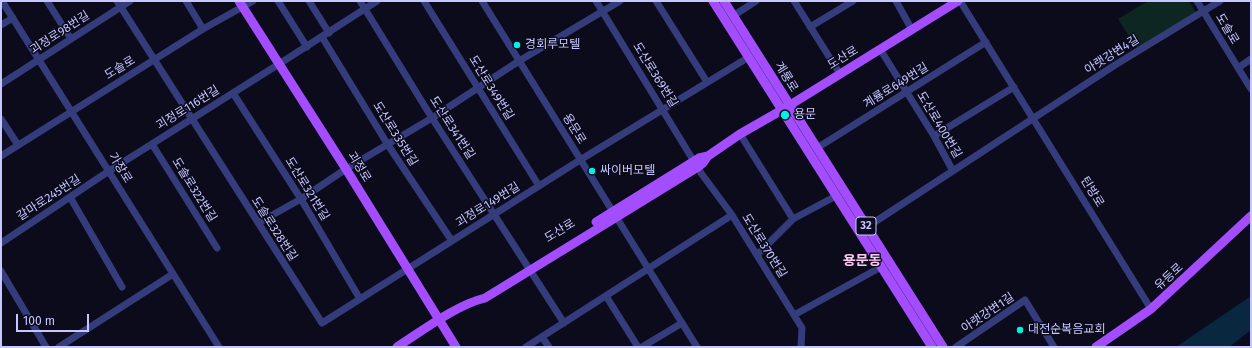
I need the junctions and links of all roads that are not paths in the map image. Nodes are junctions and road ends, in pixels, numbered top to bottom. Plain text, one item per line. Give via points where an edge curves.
1 (46, 1) edge
2 (130, 1) edge
3 (186, 1) edge
4 (253, 1) edge
5 (278, 1) edge
6 (309, 1) edge
7 (360, 1) edge
8 (377, 1) edge
9 (424, 1) edge
10 (482, 1) edge
11 (596, 1) edge
12 (620, 1) edge
13 (656, 1) edge
14 (713, 1) edge
15 (724, 1) edge
16 (756, 1) edge
17 (794, 1) edge
18 (853, 1) edge
19 (896, 1) edge
20 (959, 1) edge
21 (1197, 1) edge
22 (1220, 1) edge
23 (4, 2) edge
24 (119, 4) edge
25 (241, 4) edge
26 (365, 9) junction
27 (1204, 11) junction
28 (603, 12) junction
29 (733, 16) junction
30 (13, 18) junction
31 (1, 25) edge
32 (810, 27) junction
33 (203, 29) junction
34 (912, 30) junction
35 (329, 32) junction
36 (322, 37) junction
37 (71, 39) junction
38 (986, 42) junction
39 (306, 46) junction
40 (880, 49) junction
41 (749, 57) junction
42 (1251, 59) edge
43 (39, 60) junction
44 (154, 60) junction
45 (519, 61) junction
46 (279, 64) junction
47 (1238, 68) junction
48 (840, 74) junction
49 (708, 82) junction
50 (1, 84) edge
51 (478, 87) junction
52 (1014, 87) junction
53 (1251, 89) edge
54 (906, 92) junction
55 (233, 93) junction
56 (786, 107) junction
57 (663, 109) junction
58 (72, 112) junction
59 (191, 118) junction
60 (432, 118) junction
61 (1, 119) edge
62 (1034, 119) junction
63 (740, 134) junction
64 (934, 136) junction
65 (152, 144) junction
66 (18, 145) junction
67 (388, 145) junction
68 (817, 148) junction
69 (1, 156) edge
70 (580, 160) junction
71 (696, 164) junction
72 (346, 170) junction
73 (109, 171) junction
74 (953, 171) junction
75 (539, 186) junction
76 (836, 196) junction
77 (70, 197) junction
78 (301, 199) junction
79 (494, 214) junction
80 (614, 215) junction
81 (732, 215) junction
82 (1251, 216) edge
83 (793, 219) junction
84 (258, 223) junction
85 (867, 227) junction
86 (452, 241) junction
87 (1, 243) edge
88 (217, 248) dead end
89 (757, 256) junction
90 (881, 267) junction
91 (528, 268) junction
92 (408, 269) junction
93 (648, 269) junction
94 (1, 271) edge
95 (173, 274) junction
96 (122, 286) dead end
97 (606, 296) junction
98 (360, 299) junction
99 (1152, 309) junction
100 (794, 315) junction
101 (440, 320) junction
102 (564, 323) junction
103 (682, 323) junction
104 (542, 337) junction
105 (45, 344) edge
106 (59, 347) edge
107 (219, 347) edge
108 (397, 347) edge
109 (456, 347) edge
110 (526, 347) edge
111 (549, 347) edge
112 (638, 347) edge
113 (642, 347) edge
114 (697, 347) edge
115 (801, 347) edge
116 (932, 347) edge
117 (943, 347) edge
118 (956, 347) edge
119 (1054, 347) edge
120 (1096, 347) edge

1 - 37 street
2 - 24 street, 괴정로98번길
3 - 33 street
4 - 25 street, 도솔로
5 - 39 street
6 - 35 street
7 - 26 street, 도산로341번길
8 - 26 street, 괴정로116번길
9 - 51 street, 도산로349번길
10 - 45 street, 용문로
11 - 28 street, 도산로369번길
12 - 28 street
13 - 49 street
14 - 41 main road, 계룡로 / 32
15 - 29 main road, 계룡로 / 32
16 - 29 street
17 - 32 street
18 - 32 street
19 - 34 street
20 - 34 main road, 도산로
20 - 38 street, 탄방로
21 - 27 street, 도솔로
22 - 27 street, 아랫강변4길
23 - 30 street, 가장로
24 - 37 street, 괴정로98번길
24 - 44 street, 도솔로328번길
25 - 33 street, 도솔로
25 - 46 main road, 괴정로
26 - 35 street, 괴정로116번길
26 - 60 street, 도산로341번길
27 - 47 street, 도솔로
27 - 62 street, 아랫강변4길
28 - 45 street
28 - 57 street, 도산로369번길
29 - 56 main road, 계룡로 / 32
30 - 31 street
30 - 43 street, 가장로
32 - 48 street
33 - 44 street, 도솔로
34 - 40 main road, 도산로
35 - 36 street, 괴정로116번길
36 - 39 street, 괴정로116번길
36 - 67 street, 도산로335번길
37 - 43 street, 괴정로98번길
38 - 52 street, 탄방로
38 - 54 street, 계룡로649번길
39 - 46 street, 괴정로116번길
40 - 48 main road, 도산로
40 - 54 street, 도산로400번길
41 - 49 street, 괴정로149번길
41 - 56 main road, 계룡로 / 32
42 - 47 street
43 - 50 street, 괴정로98번길
43 - 58 street, 가장로
44 - 58 street, 도솔로
44 - 59 street, 도솔로328번길
45 - 51 street
45 - 70 street, 용문로
46 - 55 street, 괴정로116번길
46 - 72 main road, 괴정로
47 - 53 street, 도솔로
48 - 56 main road, 도산로
49 - 57 street, 괴정로149번길
51 - 60 street
51 - 75 street, 도산로349번길
52 - 62 street, 탄방로
52 - 64 street
54 - 64 street, 도산로400번길
54 - 68 street, 계룡로649번길
55 - 59 street, 괴정로116번길
55 - 78 street, 도산로321번길
56 - 63 main road, 도산로
56 - 68 main road, 계룡로 / 32
56 - 76 main road, 계룡로 / 32
57 - 70 street, 괴정로149번길
57 - 71 street, 도산로369번길
58 - 66 street, 도솔로
58 - 73 street, 가장로
59 - 65 street, 괴정로116번길
59 - 84 street, 도솔로328번길
60 - 67 street
60 - 79 street, 도산로341번길
61 - 66 street
62 - 74 street
62 - 99 street, 탄방로
63 - 71 main road, 도산로 via 708,156 703,163
63 - 83 street
64 - 74 street, 도산로400번길
65 - 73 street, 괴정로116번길
65 - 88 street, 도솔로322번길
66 - 69 street, 도솔로
67 - 72 street
67 - 86 street, 도산로335번길
68 - 85 main road, 계룡로 / 32
70 - 75 street, 괴정로149번길
70 - 80 street, 용문로
71 - 80 main road, 도산로
71 - 81 street, 도산로370번길
72 - 78 street
72 - 92 main road, 괴정로
73 - 77 street, 갈마로245번길
73 - 95 street, 가장로
74 - 85 street
75 - 79 street, 괴정로149번길
76 - 83 street
76 - 90 main road, 계룡로 / 32
77 - 87 street, 갈마로245번길
77 - 96 street
78 - 84 street
78 - 98 street, 도산로321번길
79 - 86 street, 괴정로149번길
79 - 91 street, 도산로341번길
80 - 91 main road, 도산로
80 - 93 street, 용문로
81 - 89 street, 도산로370번길
81 - 93 street
82 - 99 main road, 유등로
83 - 89 street
84 - 98 street, 도솔로328번길 via 322,323
85 - 117 main road, 계룡로 / 32
86 - 92 street, 괴정로149번길
89 - 100 street, 도산로370번길
90 - 100 street
90 - 116 main road, 계룡로 / 32
91 - 101 main road, 도산로 via 485,298 474,301
91 - 102 street
92 - 98 street, 도솔로328번길
92 - 101 main road, 괴정로
93 - 97 street
93 - 103 street, 용문로
94 - 105 street
95 - 106 street
95 - 107 street, 가장로
97 - 102 street
97 - 112 street
99 - 120 main road, 유등로
100 - 115 street, 도산로370번길 via 802,328
101 - 108 main road, 도산로
101 - 109 main road, 괴정로
102 - 104 street
103 - 113 street
103 - 114 street, 용문로
104 - 110 street
104 - 111 street
118 - 119 street, 아랫강변1길 via 1025,300

